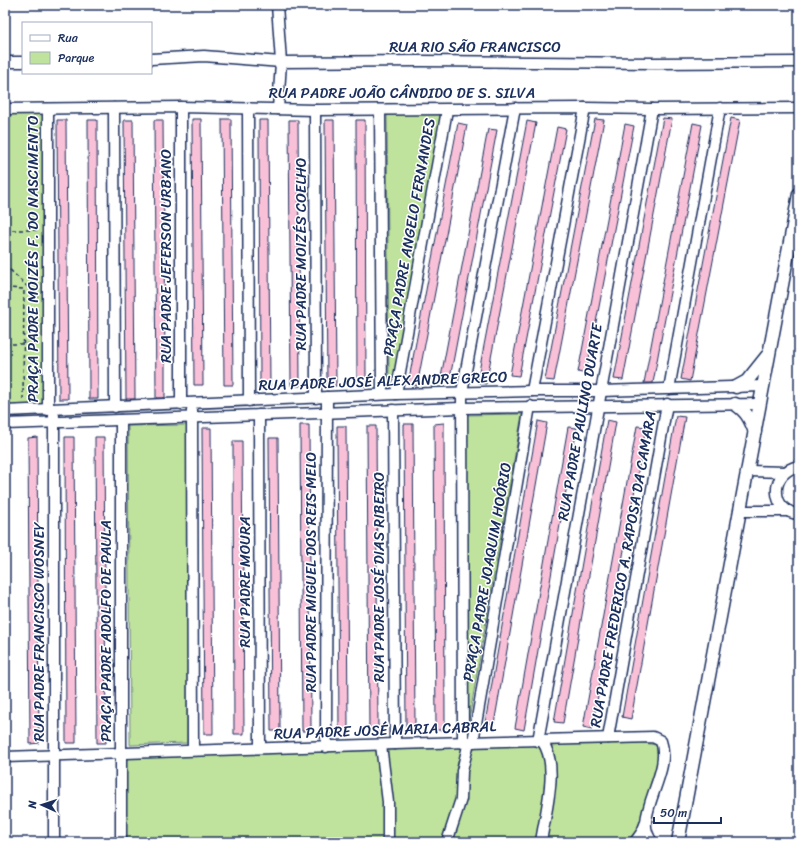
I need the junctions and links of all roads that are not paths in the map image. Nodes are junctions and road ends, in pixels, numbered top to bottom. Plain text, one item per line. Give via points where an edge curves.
1 (277, 5) edge
2 (152, 59) edge
3 (5, 62) edge
4 (22, 62) edge
5 (281, 62) junction
6 (799, 62) edge
7 (181, 107) junction
8 (114, 108) junction
9 (248, 108) junction
10 (515, 108) junction
11 (585, 108) junction
12 (720, 108) junction
13 (799, 108) edge
14 (5, 109) edge
15 (48, 109) junction
16 (278, 109) junction
17 (652, 109) junction
18 (316, 110) junction
19 (380, 110) junction
20 (447, 110) junction
21 (799, 194) edge
22 (770, 352) junction
23 (763, 386) junction
24 (736, 387) junction
25 (669, 389) junction
26 (532, 391) junction
27 (601, 391) junction
28 (462, 392) junction
29 (382, 394) junction
30 (396, 394) junction
31 (327, 397) junction
32 (316, 398) junction
33 (248, 401) junction
34 (186, 404) junction
35 (667, 404) junction
36 (735, 404) junction
37 (760, 404) junction
38 (530, 406) junction
39 (598, 406) junction
40 (115, 407) junction
41 (461, 408) junction
42 (51, 410) junction
43 (393, 410) junction
44 (5, 411) edge
45 (327, 412) junction
46 (259, 415) junction
47 (192, 417) junction
48 (121, 420) junction
49 (54, 422) junction
50 (5, 424) edge
51 (755, 432) junction
52 (799, 466) edge
53 (748, 471) junction
54 (785, 472) junction
55 (741, 511) junction
56 (788, 511) junction
57 (799, 514) edge
58 (608, 738) junction
59 (540, 741) junction
60 (468, 742) junction
61 (395, 744) junction
62 (381, 745) junction
63 (326, 747) junction
64 (260, 748) junction
65 (193, 750) junction
66 (121, 753) junction
67 (54, 755) junction
68 (5, 757) edge
69 (646, 822) junction
70 (54, 842) edge
71 (121, 842) edge
72 (388, 842) edge
73 (447, 842) edge
74 (541, 842) edge
75 (636, 842) edge
76 (652, 842) edge
77 (678, 842) edge

1 - 5 street
2 - 5 street, RUA RIO SÃO FRANCISCO via 204,56
3 - 4 street
5 - 6 street, RUA RIO SÃO FRANCISCO
5 - 16 street
7 - 8 street, RUA PADRE JOÃO CÂNDIDO DE S. SILVA
7 - 9 street, RUA PADRE JOÃO CÂNDIDO DE S. SILVA
7 - 34 street, RUA PADRE JEFERSON URBANO
8 - 15 street, RUA PADRE JOÃO CÂNDIDO DE S. SILVA
8 - 40 street
9 - 16 street, RUA PADRE JOÃO CÂNDIDO DE S. SILVA
9 - 33 street
10 - 11 street, RUA PADRE JOÃO CÂNDIDO DE S. SILVA
10 - 20 street, RUA PADRE JOÃO CÂNDIDO DE S. SILVA
10 - 28 street, PRAÇA PADRE JOAQUIM HOÓRIO
11 - 17 street, RUA PADRE JOÃO CÂNDIDO DE S. SILVA
11 - 26 street
12 - 13 street, RUA PADRE JOÃO CÂNDIDO DE S. SILVA
12 - 17 street, RUA PADRE JOÃO CÂNDIDO DE S. SILVA
12 - 25 street
14 - 15 street, RUA PADRE JOÃO CÂNDIDO DE S. SILVA
15 - 42 street, PRAÇA PADRE MOIZÉS F. DO NASCIMENTO
16 - 18 street, RUA PADRE JOÃO CÂNDIDO DE S. SILVA
17 - 27 street, RUA PADRE PAULINO DUARTE
18 - 19 street, RUA PADRE JOÃO CÂNDIDO DE S. SILVA
18 - 32 street, RUA PADRE MOIZÉS COELHO
19 - 20 street, RUA PADRE JOÃO CÂNDIDO DE S. SILVA
19 - 29 street, PRAÇA PADRE ANGELO FERNANDES
20 - 30 street, PRAÇA PADRE ANGELO FERNANDES
21 - 22 main road
22 - 23 main road
22 - 24 main road via 747,381
23 - 24 street, RUA PADRE JOSÉ ALEXANDRE GRECO
23 - 37 main road
24 - 25 street, RUA PADRE JOSÉ ALEXANDRE GRECO
25 - 27 street, RUA PADRE JOSÉ ALEXANDRE GRECO
26 - 27 street, RUA PADRE JOSÉ ALEXANDRE GRECO
26 - 28 street, RUA PADRE JOSÉ ALEXANDRE GRECO
27 - 39 street, RUA PADRE PAULINO DUARTE
28 - 30 street, RUA PADRE JOSÉ ALEXANDRE GRECO
28 - 41 street, PRAÇA PADRE JOAQUIM HOÓRIO
29 - 30 street, RUA PADRE JOSÉ ALEXANDRE GRECO
29 - 31 street, RUA PADRE JOSÉ ALEXANDRE GRECO
31 - 32 street, RUA PADRE JOSÉ ALEXANDRE GRECO
31 - 45 street, RUA PADRE MIGUEL DOS REIS MELO
32 - 33 street, RUA PADRE JOSÉ ALEXANDRE GRECO
33 - 34 street, RUA PADRE JOSÉ ALEXANDRE GRECO
34 - 40 street, RUA PADRE JOSÉ ALEXANDRE GRECO
34 - 47 street
35 - 36 street, RUA PADRE JOSÉ ALEXANDRE GRECO
35 - 39 street, RUA PADRE JOSÉ ALEXANDRE GRECO
35 - 58 street, RUA PADRE FREDERICO A. RAPOSA DA CAMARA
36 - 37 street, RUA PADRE JOSÉ ALEXANDRE GRECO
36 - 51 main road via 745,410
37 - 51 main road
38 - 39 street, RUA PADRE JOSÉ ALEXANDRE GRECO
38 - 41 street, RUA PADRE JOSÉ ALEXANDRE GRECO
38 - 60 street, PRAÇA PADRE JOAQUIM HOÓRIO
39 - 59 street, RUA PADRE PAULINO DUARTE
40 - 42 street, RUA PADRE JOSÉ ALEXANDRE GRECO
41 - 43 street, RUA PADRE JOSÉ ALEXANDRE GRECO
41 - 60 street, PRAÇA PADRE JOAQUIM HOÓRIO
42 - 44 street, RUA PADRE JOSÉ ALEXANDRE GRECO
42 - 49 street, PRAÇA PADRE MOIZÉS F. DO NASCIMENTO
43 - 45 street, RUA PADRE JOSÉ ALEXANDRE GRECO
43 - 61 street, RUA PADRE JOSÉ DIAS RIBEIRO
45 - 46 street, RUA PADRE JOSÉ ALEXANDRE GRECO
45 - 63 street, RUA PADRE MIGUEL DOS REIS MELO
46 - 47 street, RUA PADRE JOSÉ ALEXANDRE GRECO
46 - 64 street, RUA PADRE MOURA
47 - 48 street, RUA PADRE JOSÉ ALEXANDRE GRECO
47 - 65 street
48 - 49 street, RUA PADRE JOSÉ ALEXANDRE GRECO
48 - 66 street, PRAÇA PADRE ADOLFO DE PAULA
49 - 50 street, RUA PADRE JOSÉ ALEXANDRE GRECO
49 - 67 street, RUA PADRE FRANCISCO WOSNEY
51 - 53 main road
52 - 54 street
53 - 54 street
53 - 55 main road
54 - 56 street via 780,477 777,492 778,500
55 - 56 street
55 - 77 main road
56 - 57 street
58 - 59 street, RUA PADRE JOSÉ MARIA CABRAL
58 - 69 street, RUA PADRE JOSÉ MARIA CABRAL via 656,738 660,741 663,748 661,766
59 - 60 street, RUA PADRE JOSÉ MARIA CABRAL
59 - 74 street via 547,748 551,768
60 - 61 street, RUA PADRE JOSÉ MARIA CABRAL
60 - 73 street via 462,771 462,799
61 - 62 street, RUA PADRE JOSÉ MARIA CABRAL
62 - 63 street, RUA PADRE JOSÉ MARIA CABRAL
62 - 72 street via 388,802
63 - 64 street, RUA PADRE JOSÉ MARIA CABRAL
64 - 65 street, RUA PADRE JOSÉ MARIA CABRAL
65 - 66 street, RUA PADRE JOSÉ MARIA CABRAL
66 - 67 street, RUA PADRE JOSÉ MARIA CABRAL
66 - 71 street, PRAÇA PADRE ADOLFO DE PAULA
67 - 68 street, RUA PADRE JOSÉ MARIA CABRAL
67 - 70 street, RUA PADRE FRANCISCO WOSNEY
69 - 75 street
69 - 76 street

